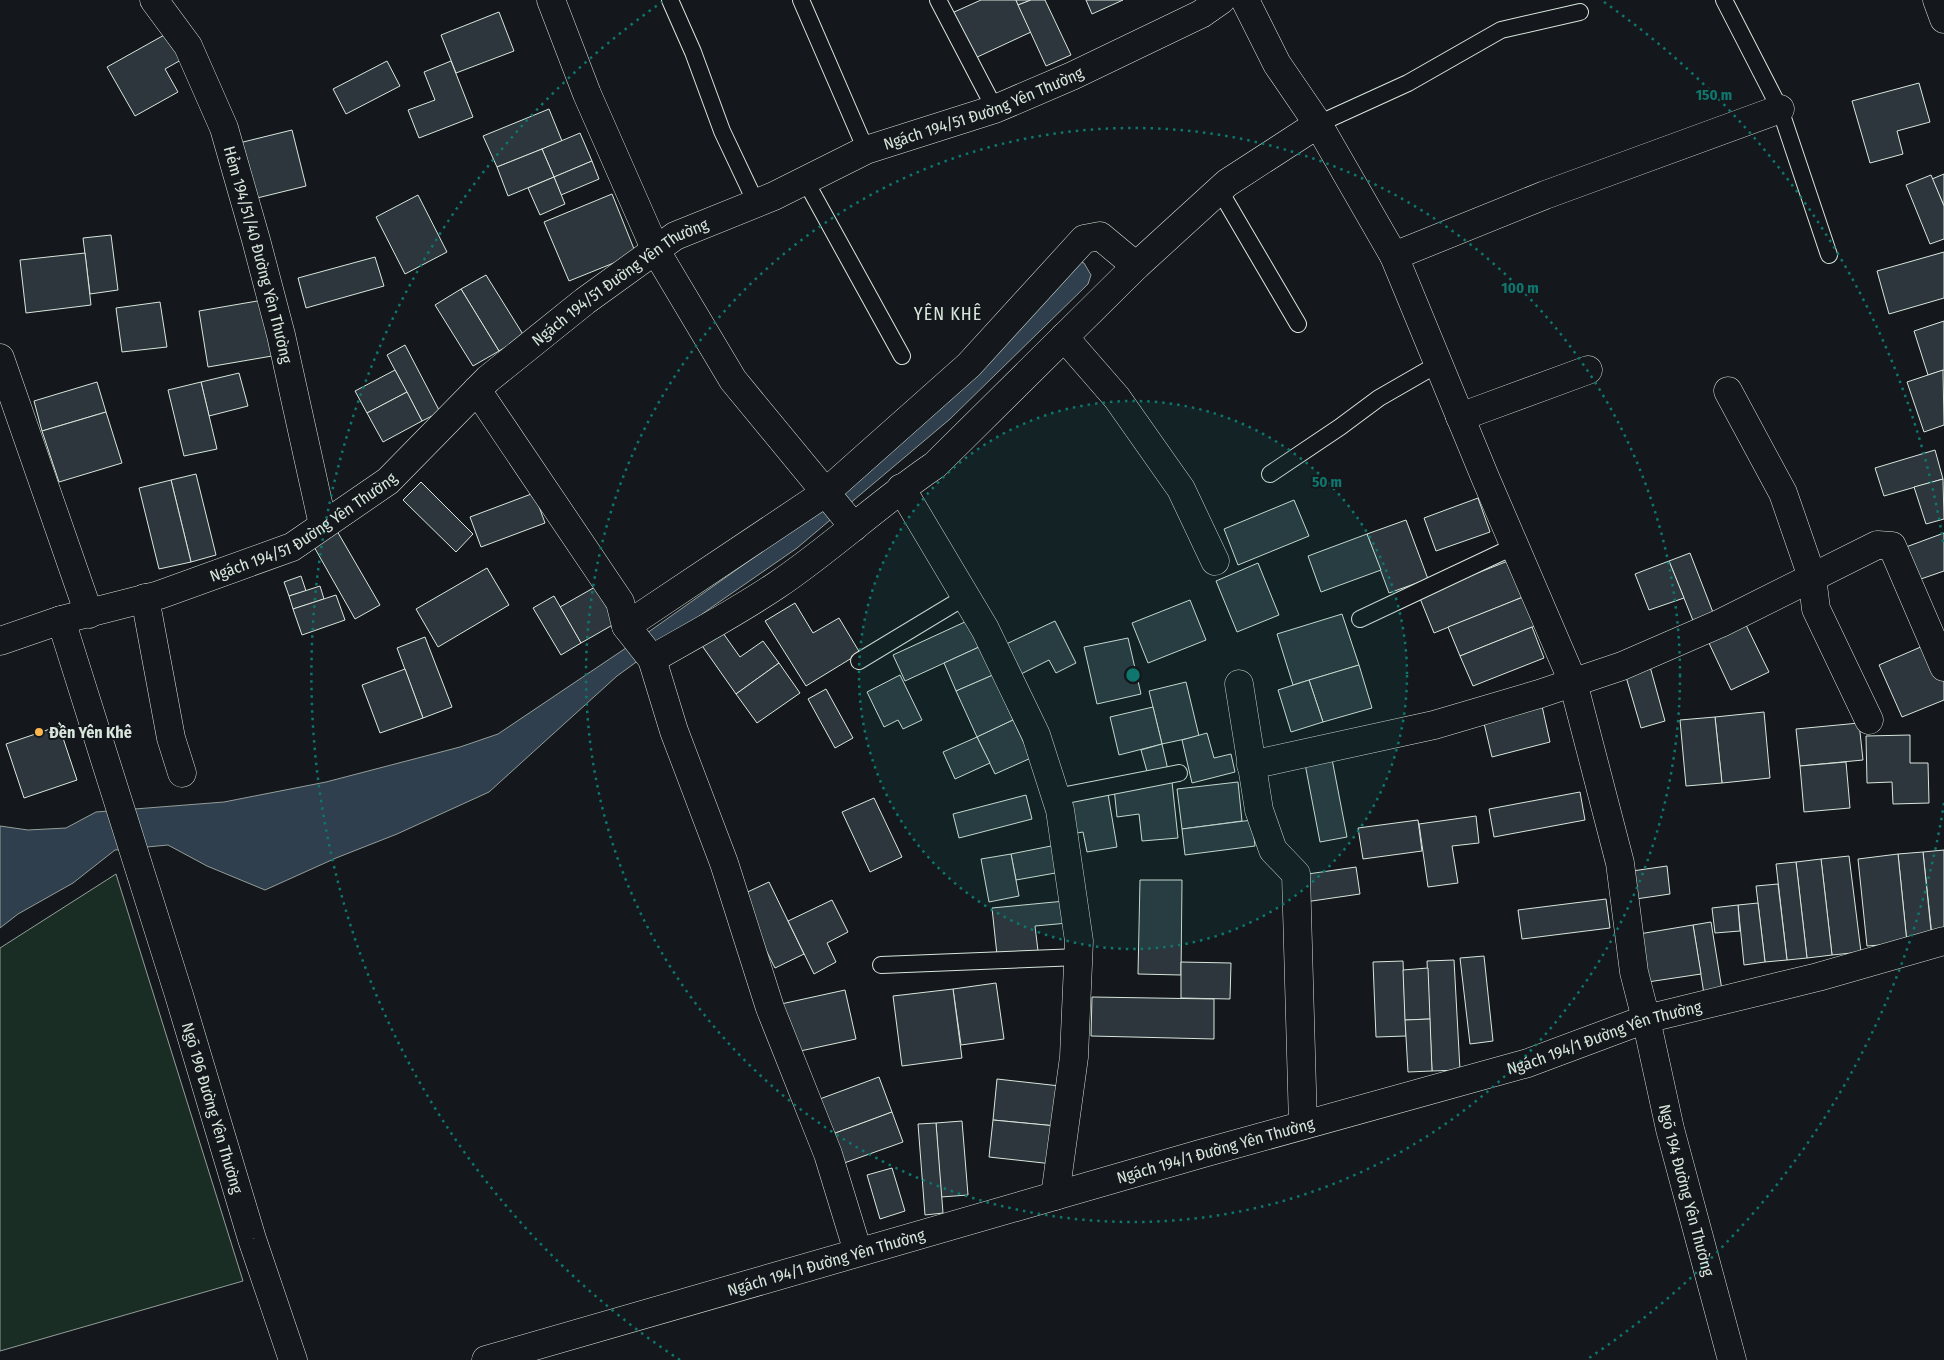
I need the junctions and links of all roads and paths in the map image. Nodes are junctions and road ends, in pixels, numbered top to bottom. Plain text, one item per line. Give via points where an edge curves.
1 (154, 0) edge
2 (551, 0) edge
3 (670, 0) edge
4 (801, 0) edge
5 (938, 0) edge
6 (1221, 0) edge
7 (1245, 0) edge
8 (1724, 0) edge
9 (1937, 0) edge
10 (1580, 12) dead end
11 (1944, 19) edge
12 (995, 109) junction
13 (1780, 109) junction
14 (1318, 124) junction
15 (866, 150) junction
16 (804, 180) junction
17 (1220, 191) junction
18 (756, 203) junction
19 (656, 251) junction
20 (1830, 255) dead end
21 (1394, 256) junction
22 (1136, 266) junction
23 (1298, 324) dead end
24 (1064, 337) junction
25 (902, 356) dead end
26 (0, 358) edge
27 (1438, 364) junction
28 (1588, 370) dead end
29 (478, 390) junction
30 (1728, 391) dead end
31 (1460, 417) junction
32 (1270, 474) dead end
33 (901, 488) junction
34 (827, 495) junction
35 (850, 523) junction
36 (323, 525) junction
37 (1514, 546) junction
38 (1215, 561) dead end
39 (1812, 577) junction
40 (965, 597) junction
41 (145, 598) junction
42 (89, 614) junction
43 (1360, 619) dead end
44 (61, 620) junction
45 (628, 630) junction
46 (0, 641) edge
47 (651, 657) junction
48 (859, 661) dead end
49 (1944, 667) edge
50 (1573, 682) junction
51 (1238, 684) dead end
52 (1869, 720) dead end
53 (1252, 765) junction
54 (182, 773) dead end
55 (1179, 773) dead end
56 (1056, 797) junction
57 (1944, 942) edge
58 (1079, 957) junction
59 (880, 965) dead end
60 (1646, 1019) junction
61 (1303, 1125) junction
62 (1055, 1196) junction
63 (858, 1252) junction
64 (293, 1360) edge
65 (486, 1360) edge
66 (1732, 1360) edge

1 - 36 street, Hẻm 194/51/40 Đường Yên Thường via 188,46 224,128 281,335
2 - 19 street via 587,94
3 - 18 lane via 722,131
4 - 15 lane
5 - 12 lane
6 - 12 street, Ngách 194/51 Đường Yên Thường via 1201,14
7 - 14 street, Ngõ 194 Đường Yên Thường via 1277,64
8 - 13 lane
9 - 11 street
10 - 14 lane via 1501,30 1408,83
12 - 15 street, Ngách 194/51 Đường Yên Thường
13 - 20 lane
13 - 21 street via 1544,195
14 - 17 street via 1227,183
14 - 21 street, Ngõ 194 Đường Yên Thường
15 - 16 street, Ngách 194/51 Đường Yên Thường
16 - 18 street, Ngách 194/51 Đường Yên Thường
16 - 25 lane
17 - 22 street
17 - 23 lane
18 - 19 street, Ngách 194/51 Đường Yên Thường via 676,236
19 - 29 street, Ngách 194/51 Đường Yên Thường via 585,301
19 - 34 street via 733,380
21 - 27 street, Ngõ 194 Đường Yên Thường
22 - 24 street
22 - 34 street via 1100,236 1084,239 969,365
24 - 33 street via 935,465
24 - 38 street via 1117,398 1181,489
26 - 42 street
27 - 31 street, Ngõ 194 Đường Yên Thường
27 - 32 lane via 1378,398
28 - 31 street
29 - 36 street, Ngách 194/51 Đường Yên Thường via 388,481
29 - 45 street via 620,602
30 - 39 street via 1783,494
31 - 37 street, Ngõ 194 Đường Yên Thường
33 - 35 street
33 - 40 street
34 - 35 street
34 - 45 street
35 - 47 street via 777,585
36 - 41 street, Ngách 194/51 Đường Yên Thường via 292,546
37 - 43 lane
37 - 50 street, Ngõ 194 Đường Yên Thường
39 - 49 street via 1877,545 1892,546
39 - 50 street via 1722,623 1622,666
39 - 52 street via 1816,610
40 - 48 lane
40 - 56 street via 985,629 1036,735
41 - 42 street, Ngách 194/51 Đường Yên Thường
41 - 54 street via 171,738
42 - 44 street, Ngách 194/51 Đường Yên Thường
44 - 46 street, Ngách 194/51 Đường Yên Thường
44 - 64 street, Ngõ 196 Đường Yên Thường via 180,995 252,1239
45 - 47 street
47 - 63 street via 674,732 724,864 770,1008 828,1154
50 - 53 street via 1434,725
50 - 60 street, Ngõ 194 Đường Yên Thường via 1620,863 1634,972
51 - 53 street
53 - 61 street via 1259,810 1273,850 1296,874
55 - 56 lane
56 - 58 street
57 - 60 street, Ngách 194/1 Đường Yên Thường
58 - 59 lane
58 - 62 street via 1074,1057
60 - 61 street, Ngách 194/1 Đường Yên Thường via 1528,1063
60 - 66 street, Ngõ 194 Đường Yên Thường via 1670,1129
61 - 62 street, Ngách 194/1 Đường Yên Thường
62 - 63 street, Ngách 194/1 Đường Yên Thường
63 - 65 street, Ngách 194/1 Đường Yên Thường

